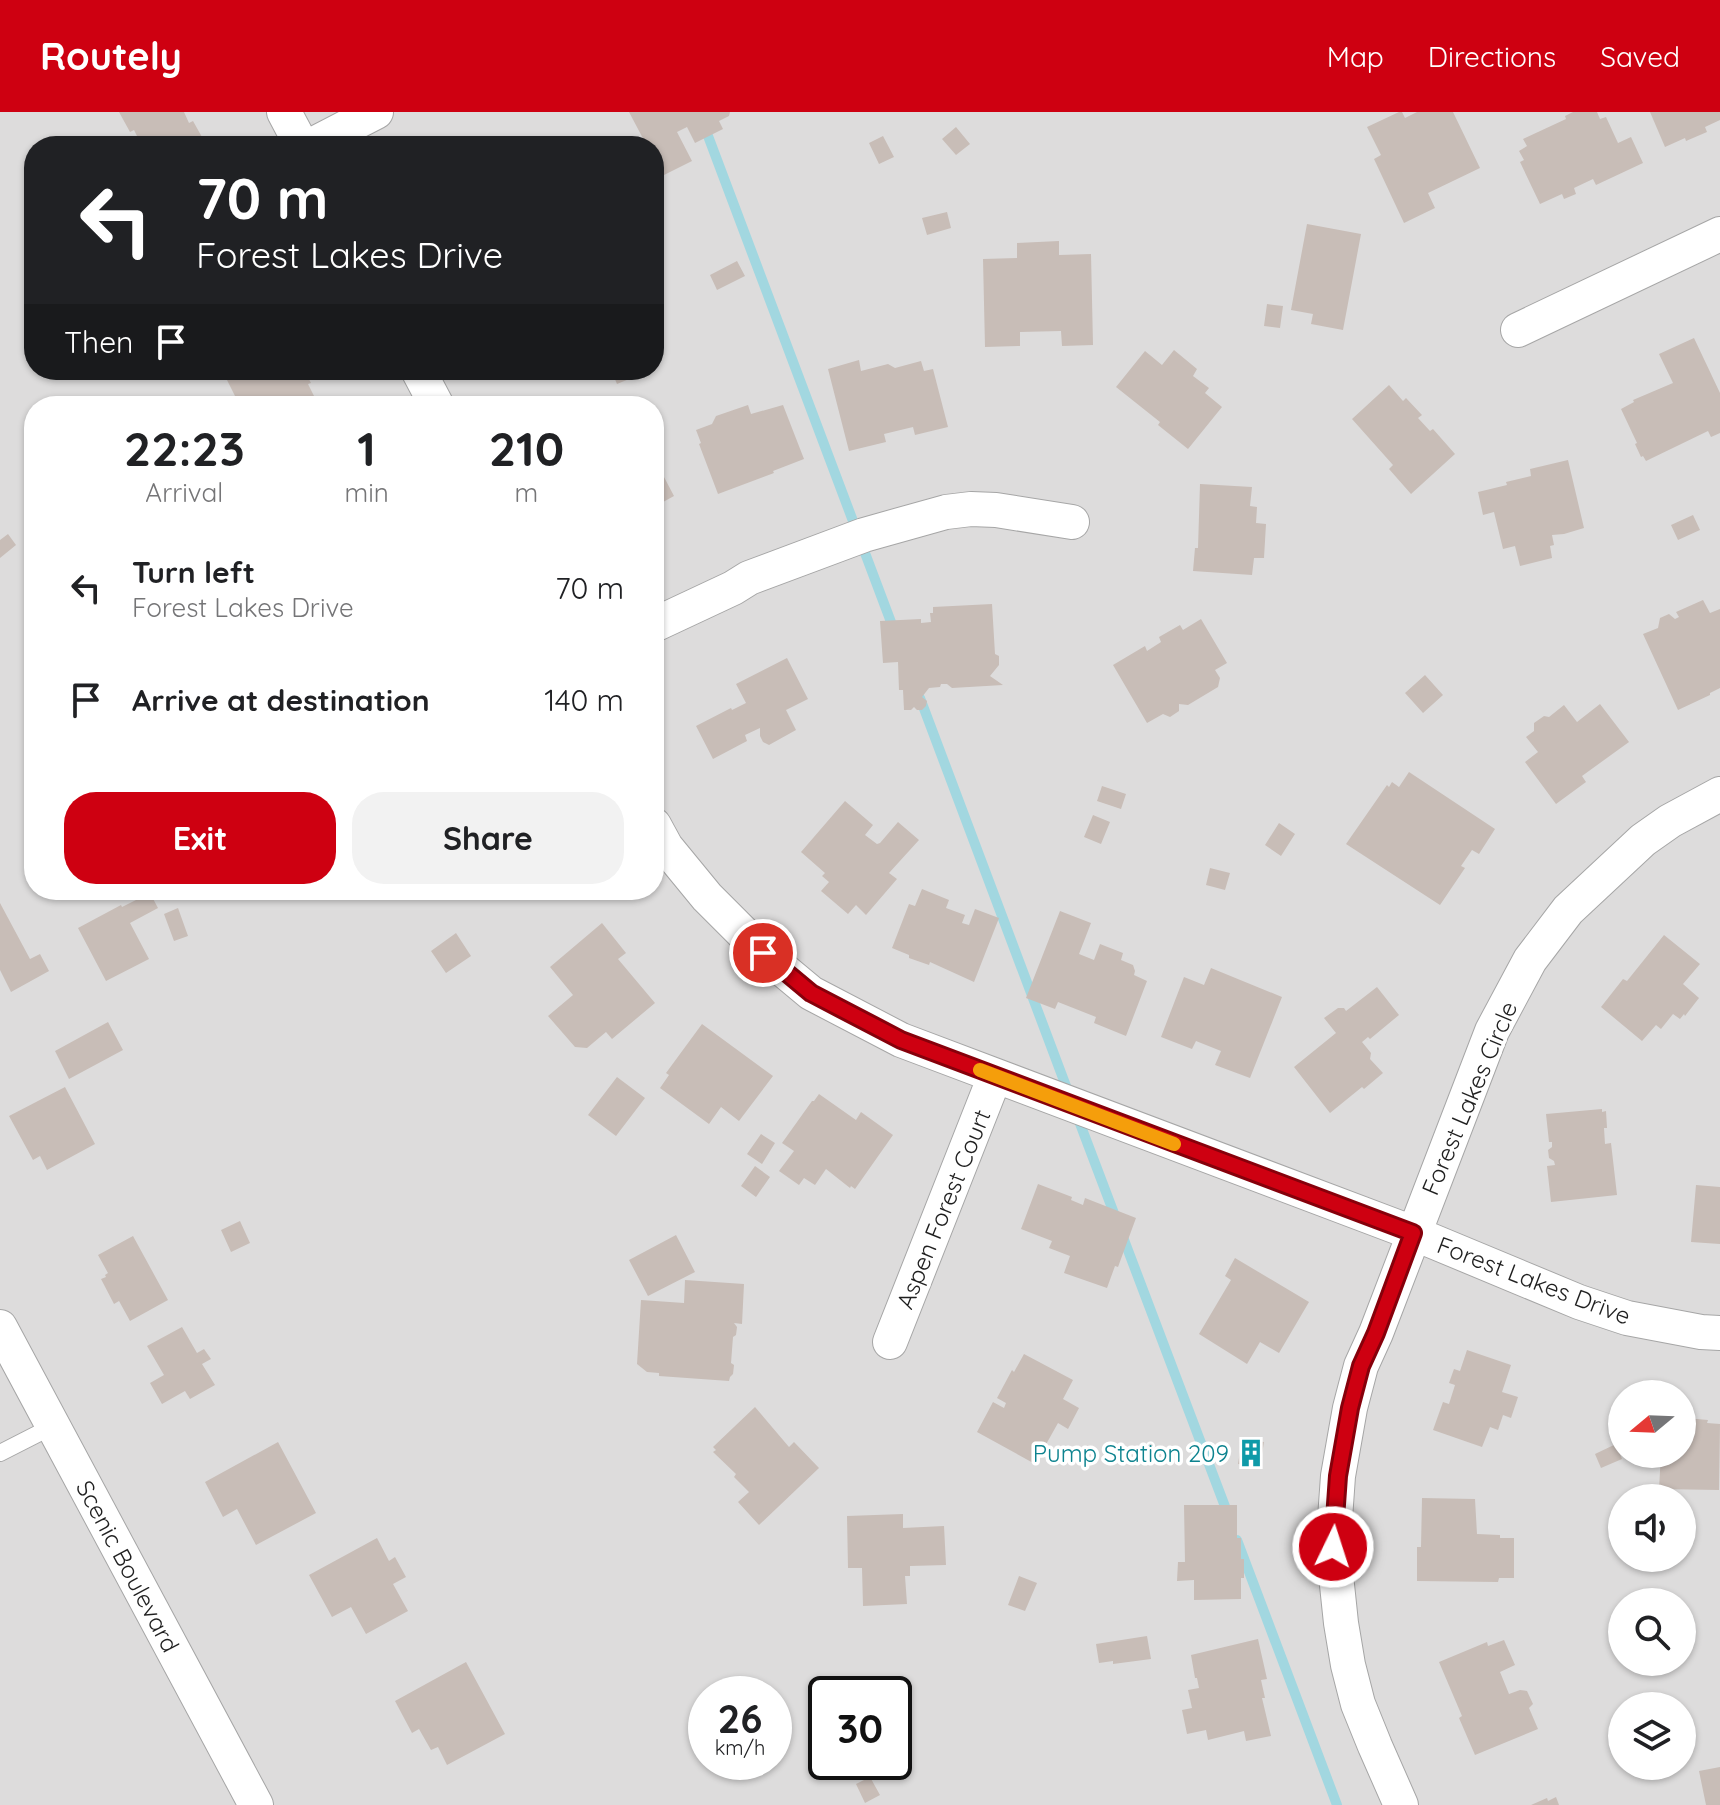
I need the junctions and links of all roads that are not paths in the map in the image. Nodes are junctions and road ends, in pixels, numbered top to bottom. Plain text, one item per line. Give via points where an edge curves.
1 (284, 112) edge
2 (376, 112) edge
3 (297, 136) edge
4 (329, 136) edge
5 (1720, 234) edge
6 (1518, 330) dead end
7 (1072, 522) dead end
8 (664, 620) edge
9 (1720, 794) edge
10 (664, 843) edge
11 (995, 1076) junction
12 (1413, 1233) junction
13 (0, 1327) edge
14 (1720, 1333) edge
15 (890, 1342) dead end
16 (53, 1426) junction
17 (0, 1453) edge
18 (256, 1805) edge
19 (1401, 1805) edge

1 - 3 street
2 - 4 street
5 - 6 street
7 - 8 street via 996,510 946,512 864,535 749,578
9 - 12 street, Forest Lakes Circle via 1643,840 1568,910 1530,960 1492,1031
10 - 11 street, Forest Lakes Drive via 707,897 811,993 901,1040
11 - 12 street, Forest Lakes Drive
11 - 15 street, Aspen Forest Court
12 - 14 street, Forest Lakes Drive via 1627,1318
12 - 19 street, Forest Lakes Circle via 1350,1408 1333,1547 1341,1623 1358,1704
13 - 16 street, Scenic Boulevard
16 - 17 lane
16 - 18 street, Scenic Boulevard

